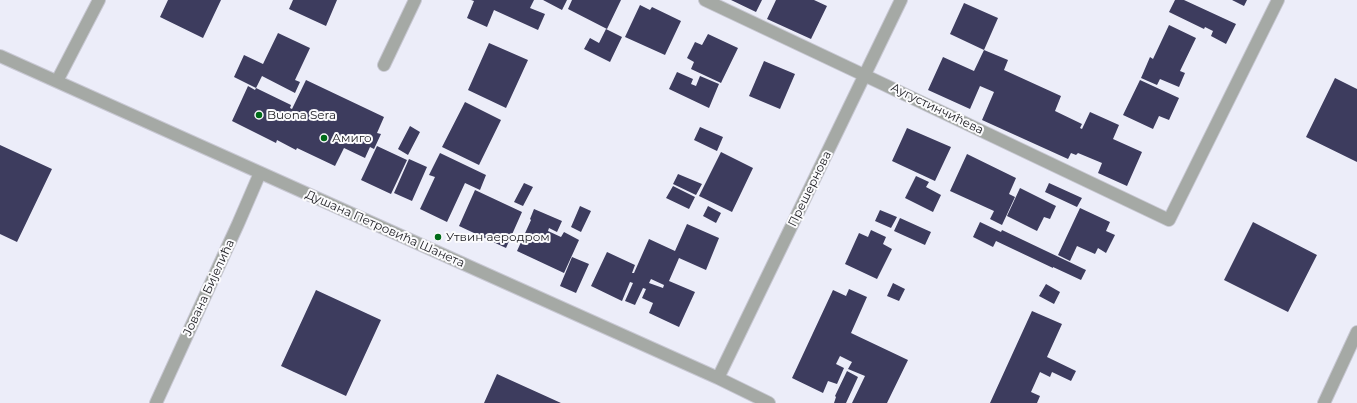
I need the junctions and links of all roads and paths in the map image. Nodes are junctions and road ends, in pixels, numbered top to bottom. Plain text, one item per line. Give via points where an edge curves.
1 (99, 0) edge
2 (415, 0) edge
3 (705, 0) edge
4 (901, 0) edge
5 (1278, 0) edge
6 (0, 56) edge
7 (384, 65) dead end
8 (865, 75) junction
9 (57, 81) junction
10 (260, 173) junction
11 (1357, 332) edge
12 (718, 378) junction
13 (156, 403) edge
14 (769, 403) edge
15 (1324, 403) edge

1 - 9 street
2 - 7 street
3 - 8 street, Аугустинчићева
4 - 8 street, Прешернова
5 - 8 street, Аугустинчићева via 1169,220
6 - 9 street, Душана Петровића Шанета
8 - 12 street, Прешернова
9 - 10 street, Душана Петровића Шанета
10 - 12 street, Душана Петровића Шанета
10 - 13 street, Јована Бијелића
11 - 15 street
12 - 14 street, Душана Петровића Шанета

